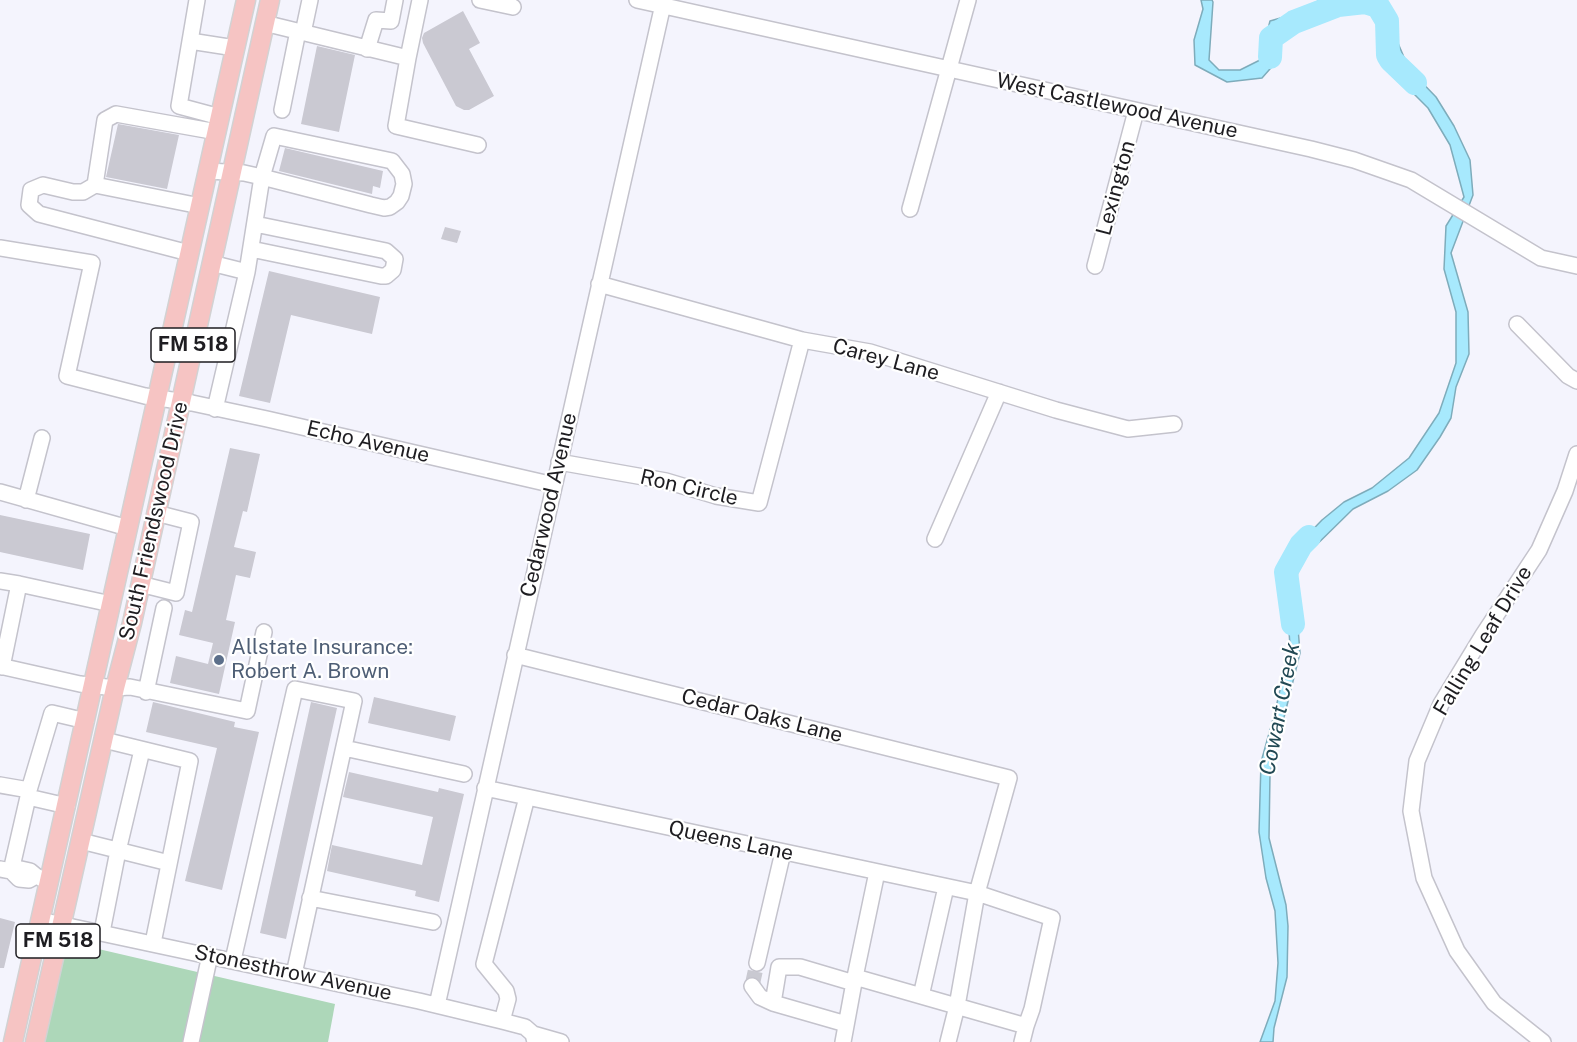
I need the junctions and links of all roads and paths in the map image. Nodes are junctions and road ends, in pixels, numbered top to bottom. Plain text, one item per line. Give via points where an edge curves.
1 (197, 0) edge
2 (246, 0) edge
3 (270, 0) edge
4 (310, 0) edge
5 (395, 0) edge
6 (420, 0) edge
7 (480, 0) edge
8 (637, 0) edge
9 (968, 0) edge
10 (664, 3) edge
11 (513, 8) dead end
12 (264, 23) junction
13 (300, 32) junction
14 (190, 41) junction
15 (235, 48) junction
16 (368, 49) junction
17 (408, 58) junction
18 (949, 70) junction
19 (282, 110) dead end
20 (1136, 111) junction
21 (218, 124) junction
22 (478, 145) dead end
23 (208, 171) junction
24 (232, 172) junction
25 (262, 177) junction
26 (95, 185) junction
27 (200, 206) junction
28 (910, 209) dead end
29 (255, 224) junction
30 (331, 238) junction
31 (0, 248) edge
32 (251, 249) junction
33 (189, 253) junction
34 (212, 264) junction
35 (325, 264) junction
36 (1095, 266) dead end
37 (1577, 266) edge
38 (247, 272) junction
39 (599, 284) junction
40 (1517, 324) dead end
41 (802, 340) junction
42 (1577, 381) edge
43 (999, 392) junction
44 (157, 398) junction
45 (181, 402) junction
46 (215, 409) junction
47 (1174, 424) dead end
48 (42, 438) dead end
49 (1577, 454) edge
50 (559, 462) junction
51 (554, 485) junction
52 (0, 492) edge
53 (26, 500) junction
54 (156, 513) junction
55 (128, 528) junction
56 (935, 539) dead end
57 (0, 580) edge
58 (18, 584) junction
59 (140, 584) junction
60 (111, 604) junction
61 (164, 608) dead end
62 (132, 623) junction
63 (159, 628) junction
64 (264, 632) dead end
65 (516, 655) junction
66 (1, 667) edge
67 (92, 685) junction
68 (115, 688) junction
69 (146, 692) junction
70 (86, 721) junction
71 (104, 740) junction
72 (345, 748) junction
73 (142, 750) junction
74 (464, 774) dead end
75 (0, 785) edge
76 (485, 788) junction
77 (29, 794) junction
78 (527, 797) junction
79 (67, 806) junction
80 (81, 840) junction
81 (118, 851) junction
82 (783, 852) junction
83 (169, 863) junction
84 (6, 870) edge
85 (877, 872) junction
86 (42, 879) junction
87 (946, 887) junction
88 (70, 888) junction
89 (977, 893) junction
90 (310, 898) junction
91 (40, 920) junction
92 (434, 922) dead end
93 (61, 925) junction
94 (102, 932) junction
95 (153, 943) junction
96 (210, 955) junction
97 (233, 960) junction
98 (757, 963) tunnel mouth
99 (294, 974) junction
100 (855, 980) junction
101 (752, 986) dead end
102 (921, 996) junction
103 (773, 1003) junction
104 (437, 1005) junction
105 (957, 1006) junction
106 (502, 1021) junction
107 (846, 1024) junction
108 (1026, 1026) junction
109 (534, 1038) edge
110 (13, 1042) edge
111 (35, 1042) edge
112 (191, 1042) edge
113 (561, 1042) edge
114 (843, 1042) edge
115 (948, 1042) edge
116 (1022, 1042) edge
117 (1543, 1042) edge

1 - 14 street
2 - 15 main road, South Friendswood Drive / FM 518
3 - 12 main road, South Friendswood Drive / FM 518
4 - 13 street
5 - 16 street via 391,21 376,20
6 - 17 street
7 - 11 street
8 - 10 street, West Castlewood Avenue
9 - 18 street
10 - 18 street, West Castlewood Avenue
10 - 39 street, Cedarwood Avenue
12 - 13 street
12 - 24 main road, South Friendswood Drive / FM 518
13 - 16 street
13 - 19 street
14 - 15 street
14 - 21 street via 179,106
15 - 21 main road, South Friendswood Drive / FM 518
16 - 17 street
17 - 22 street via 396,126
18 - 20 street, West Castlewood Avenue
18 - 28 street
20 - 36 street, Lexington
20 - 37 street, West Castlewood Avenue via 1311,149 1411,180 1541,258
21 - 23 main road, South Friendswood Drive / FM 518
21 - 26 street via 116,114 105,120
23 - 24 street
23 - 27 main road, South Friendswood Drive / FM 518
24 - 25 street
24 - 34 main road, South Friendswood Drive / FM 518
25 - 25 street via 384,208 397,202 404,184 392,161 274,136
25 - 29 street
26 - 27 street
26 - 33 street via 83,192 42,185 31,190 29,205 39,214
27 - 33 main road, South Friendswood Drive / FM 518
29 - 30 street
29 - 32 street
30 - 35 street
30 - 35 street via 386,251 395,259 393,270 381,276
31 - 44 street, Echo Avenue via 92,263 67,376
32 - 35 street
32 - 38 street
33 - 44 main road, South Friendswood Drive / FM 518
34 - 38 street
34 - 45 main road, South Friendswood Drive / FM 518
38 - 46 street
39 - 41 street, Carey Lane
39 - 50 street, Cedarwood Avenue
40 - 42 street
41 - 43 street, Carey Lane via 870,352
41 - 50 street, Ron Circle via 759,503
43 - 47 street, Carey Lane via 1128,429
43 - 56 street
44 - 45 street, Echo Avenue
44 - 55 main road, South Friendswood Drive / FM 518
45 - 46 street, Echo Avenue
45 - 54 main road, South Friendswood Drive / FM 518
46 - 51 street, Echo Avenue
48 - 53 street
49 - 117 street, Falling Leaf Drive via 1539,550 1441,704 1417,761 1411,811 1424,878 1456,951 1494,1003
50 - 51 street, Cedarwood Avenue
51 - 65 street, Cedarwood Avenue
52 - 53 street
53 - 55 street
54 - 59 main road, South Friendswood Drive / FM 518
54 - 59 street via 191,522 176,593
55 - 60 main road, South Friendswood Drive / FM 518
57 - 58 street
58 - 60 street
58 - 66 street
59 - 62 main road, South Friendswood Drive / FM 518
60 - 67 main road, South Friendswood Drive / FM 518
61 - 63 street
62 - 63 street
62 - 68 main road, South Friendswood Drive / FM 518
63 - 69 street
64 - 69 street via 247,711
65 - 76 street, Cedarwood Avenue
65 - 89 street, Cedar Oaks Lane via 1010,778
66 - 67 street
67 - 68 street
67 - 70 main road, South Friendswood Drive / FM 518
68 - 69 street
68 - 71 main road, South Friendswood Drive / FM 518
70 - 77 street via 52,714
70 - 79 main road, South Friendswood Drive / FM 518
71 - 73 street
71 - 80 main road, South Friendswood Drive / FM 518
72 - 74 street
72 - 90 street
72 - 97 street via 354,701 295,689
73 - 81 street
73 - 83 street via 190,761
75 - 77 street
76 - 78 street, Queens Lane
76 - 104 street, Cedarwood Avenue
77 - 79 street
77 - 84 street
78 - 82 street, Queens Lane
78 - 106 street via 484,964 506,991 508,999
79 - 86 main road, South Friendswood Drive / FM 518
80 - 81 street
80 - 88 main road, South Friendswood Drive / FM 518
81 - 83 street
81 - 94 street
82 - 85 street, Queens Lane
82 - 98 street
83 - 95 street
84 - 86 street via 30,871
85 - 87 street, Queens Lane
85 - 100 street
86 - 88 main road
86 - 91 main road, South Friendswood Drive / FM 518
87 - 89 street, Queens Lane
87 - 102 street
88 - 93 main road, South Friendswood Drive / FM 518
89 - 105 street
89 - 108 street, Queens Lane via 1052,918
90 - 92 street
90 - 99 street
91 - 93 street, Stonesthrow Avenue
91 - 110 main road, South Friendswood Drive / FM 518
93 - 94 street, Stonesthrow Avenue
93 - 111 main road, South Friendswood Drive / FM 518
94 - 95 street, Stonesthrow Avenue
95 - 96 street, Stonesthrow Avenue
96 - 97 street, Stonesthrow Avenue
96 - 112 street
97 - 99 street, Stonesthrow Avenue
99 - 104 street, Stonesthrow Avenue
100 - 102 street
100 - 103 street via 800,967 779,968
100 - 107 street
101 - 103 street via 760,997
102 - 105 street
103 - 107 street
104 - 106 street, Stonesthrow Avenue
105 - 108 street
105 - 115 street
106 - 109 street, Stonesthrow Avenue via 525,1027
107 - 114 street
108 - 116 street
109 - 113 street, Stonesthrow Avenue

